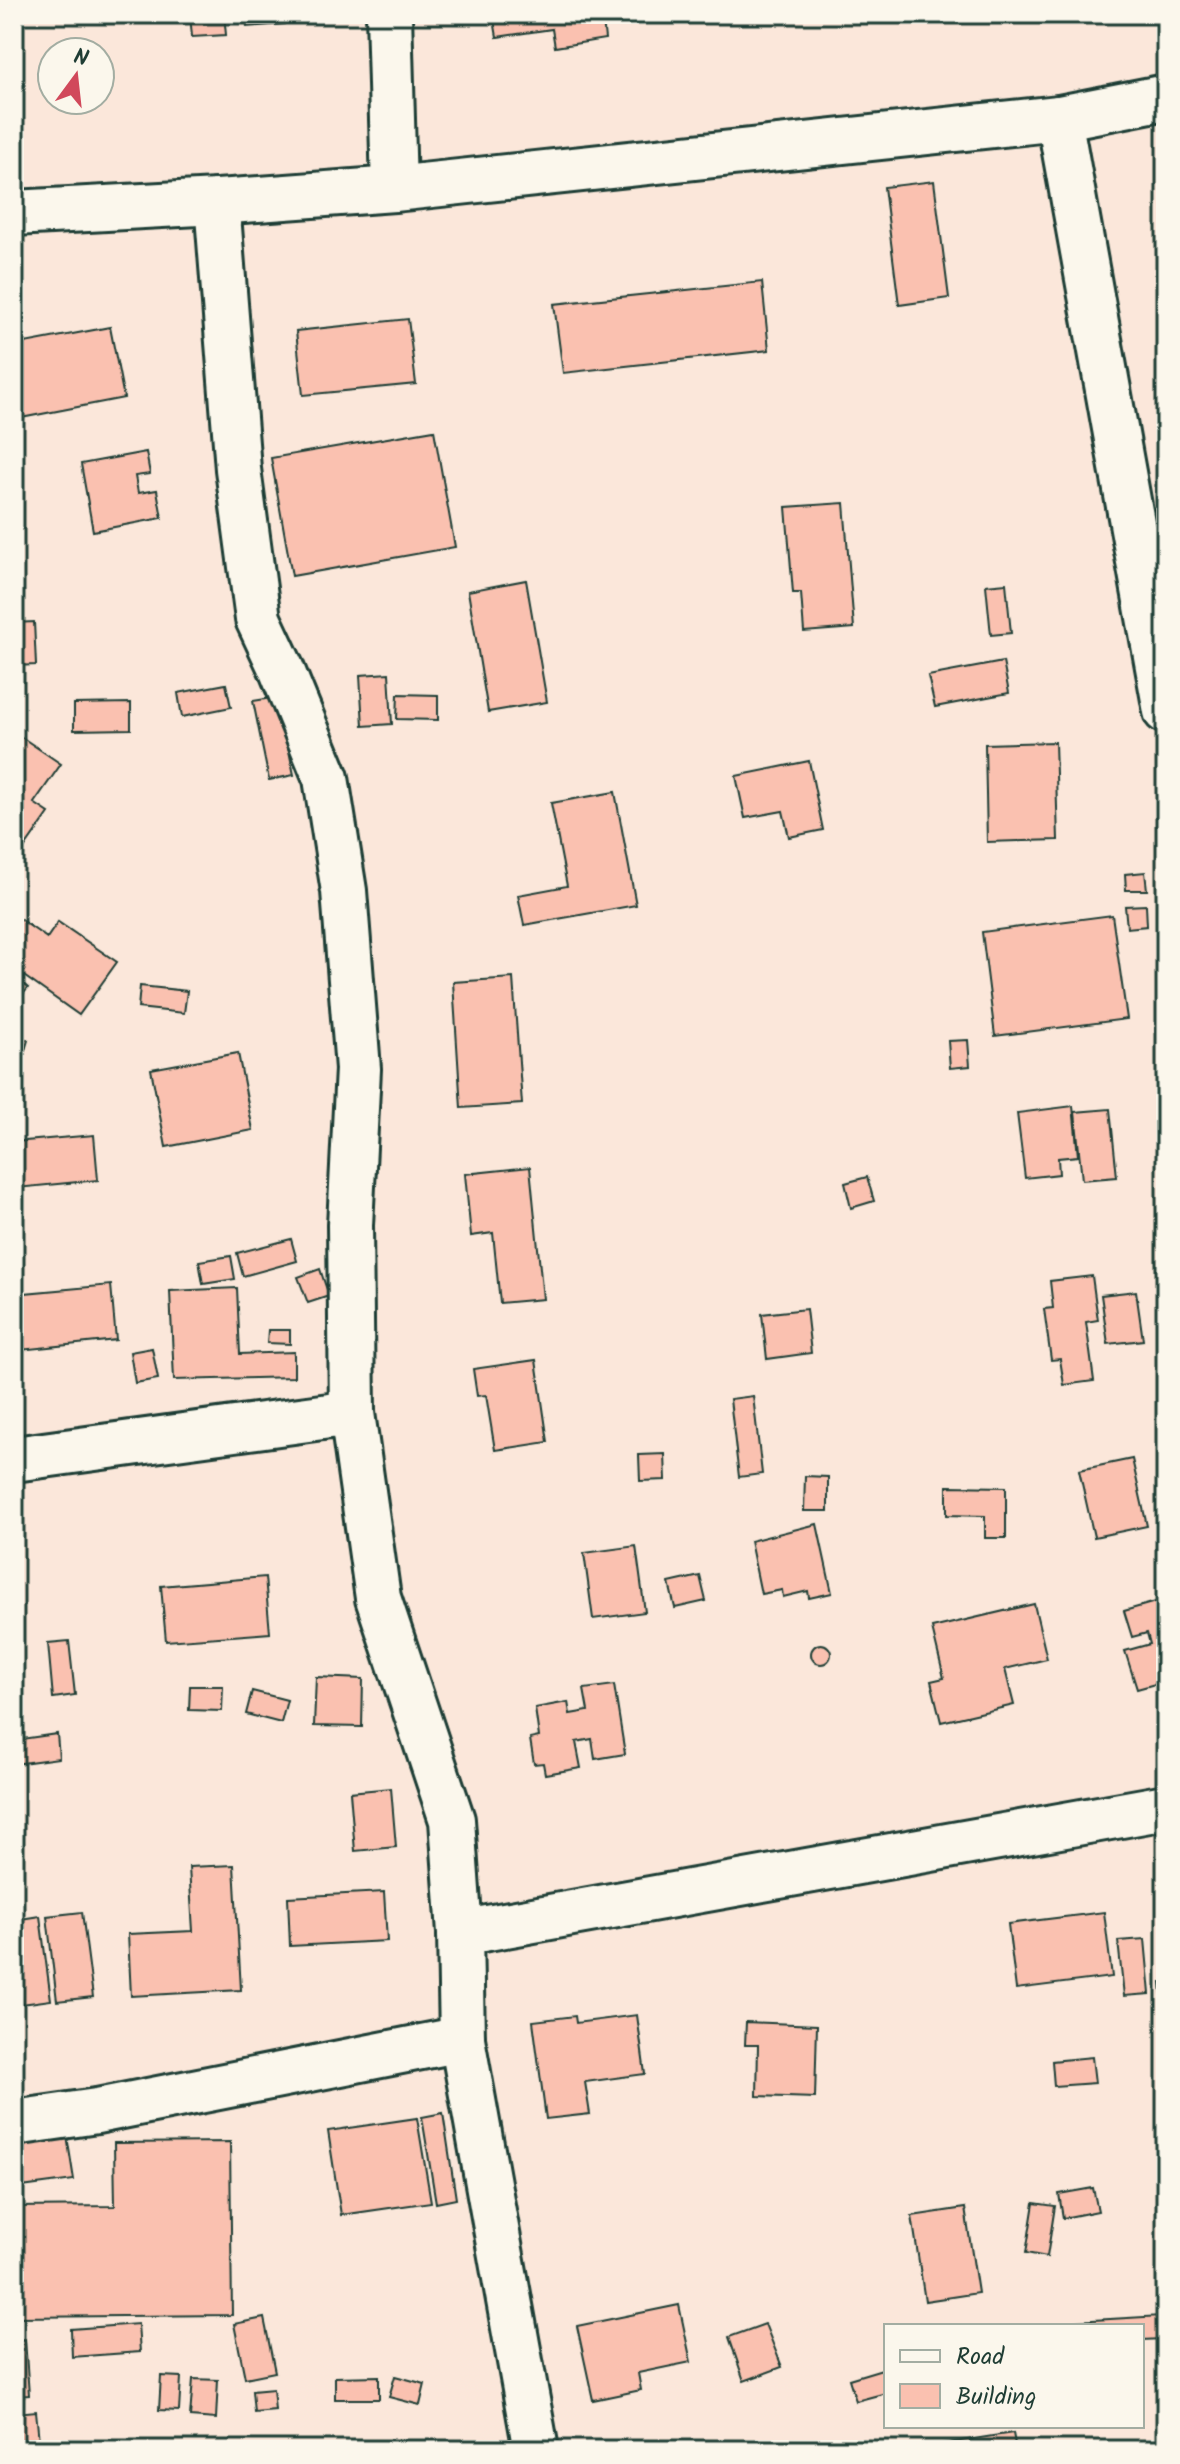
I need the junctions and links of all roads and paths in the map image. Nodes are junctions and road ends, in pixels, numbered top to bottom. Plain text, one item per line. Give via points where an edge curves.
1 (389, 14) edge
2 (1166, 97) edge
3 (1059, 118) junction
4 (394, 189) junction
5 (217, 202) junction
6 (14, 213) edge
7 (1166, 711) edge
8 (352, 1413) junction
9 (14, 1459) edge
10 (1166, 1807) edge
11 (460, 1933) junction
12 (462, 2039) junction
13 (14, 2123) edge
14 (536, 2450) edge

1 - 4 street
2 - 3 street
3 - 4 street
3 - 7 street
4 - 5 street
5 - 6 street
5 - 8 street via 238,469 258,619 326,778 344,891 358,1069 350,1225
8 - 9 street
8 - 11 street via 378,1598 452,1820
10 - 11 street
11 - 12 street
12 - 13 street
12 - 14 street

